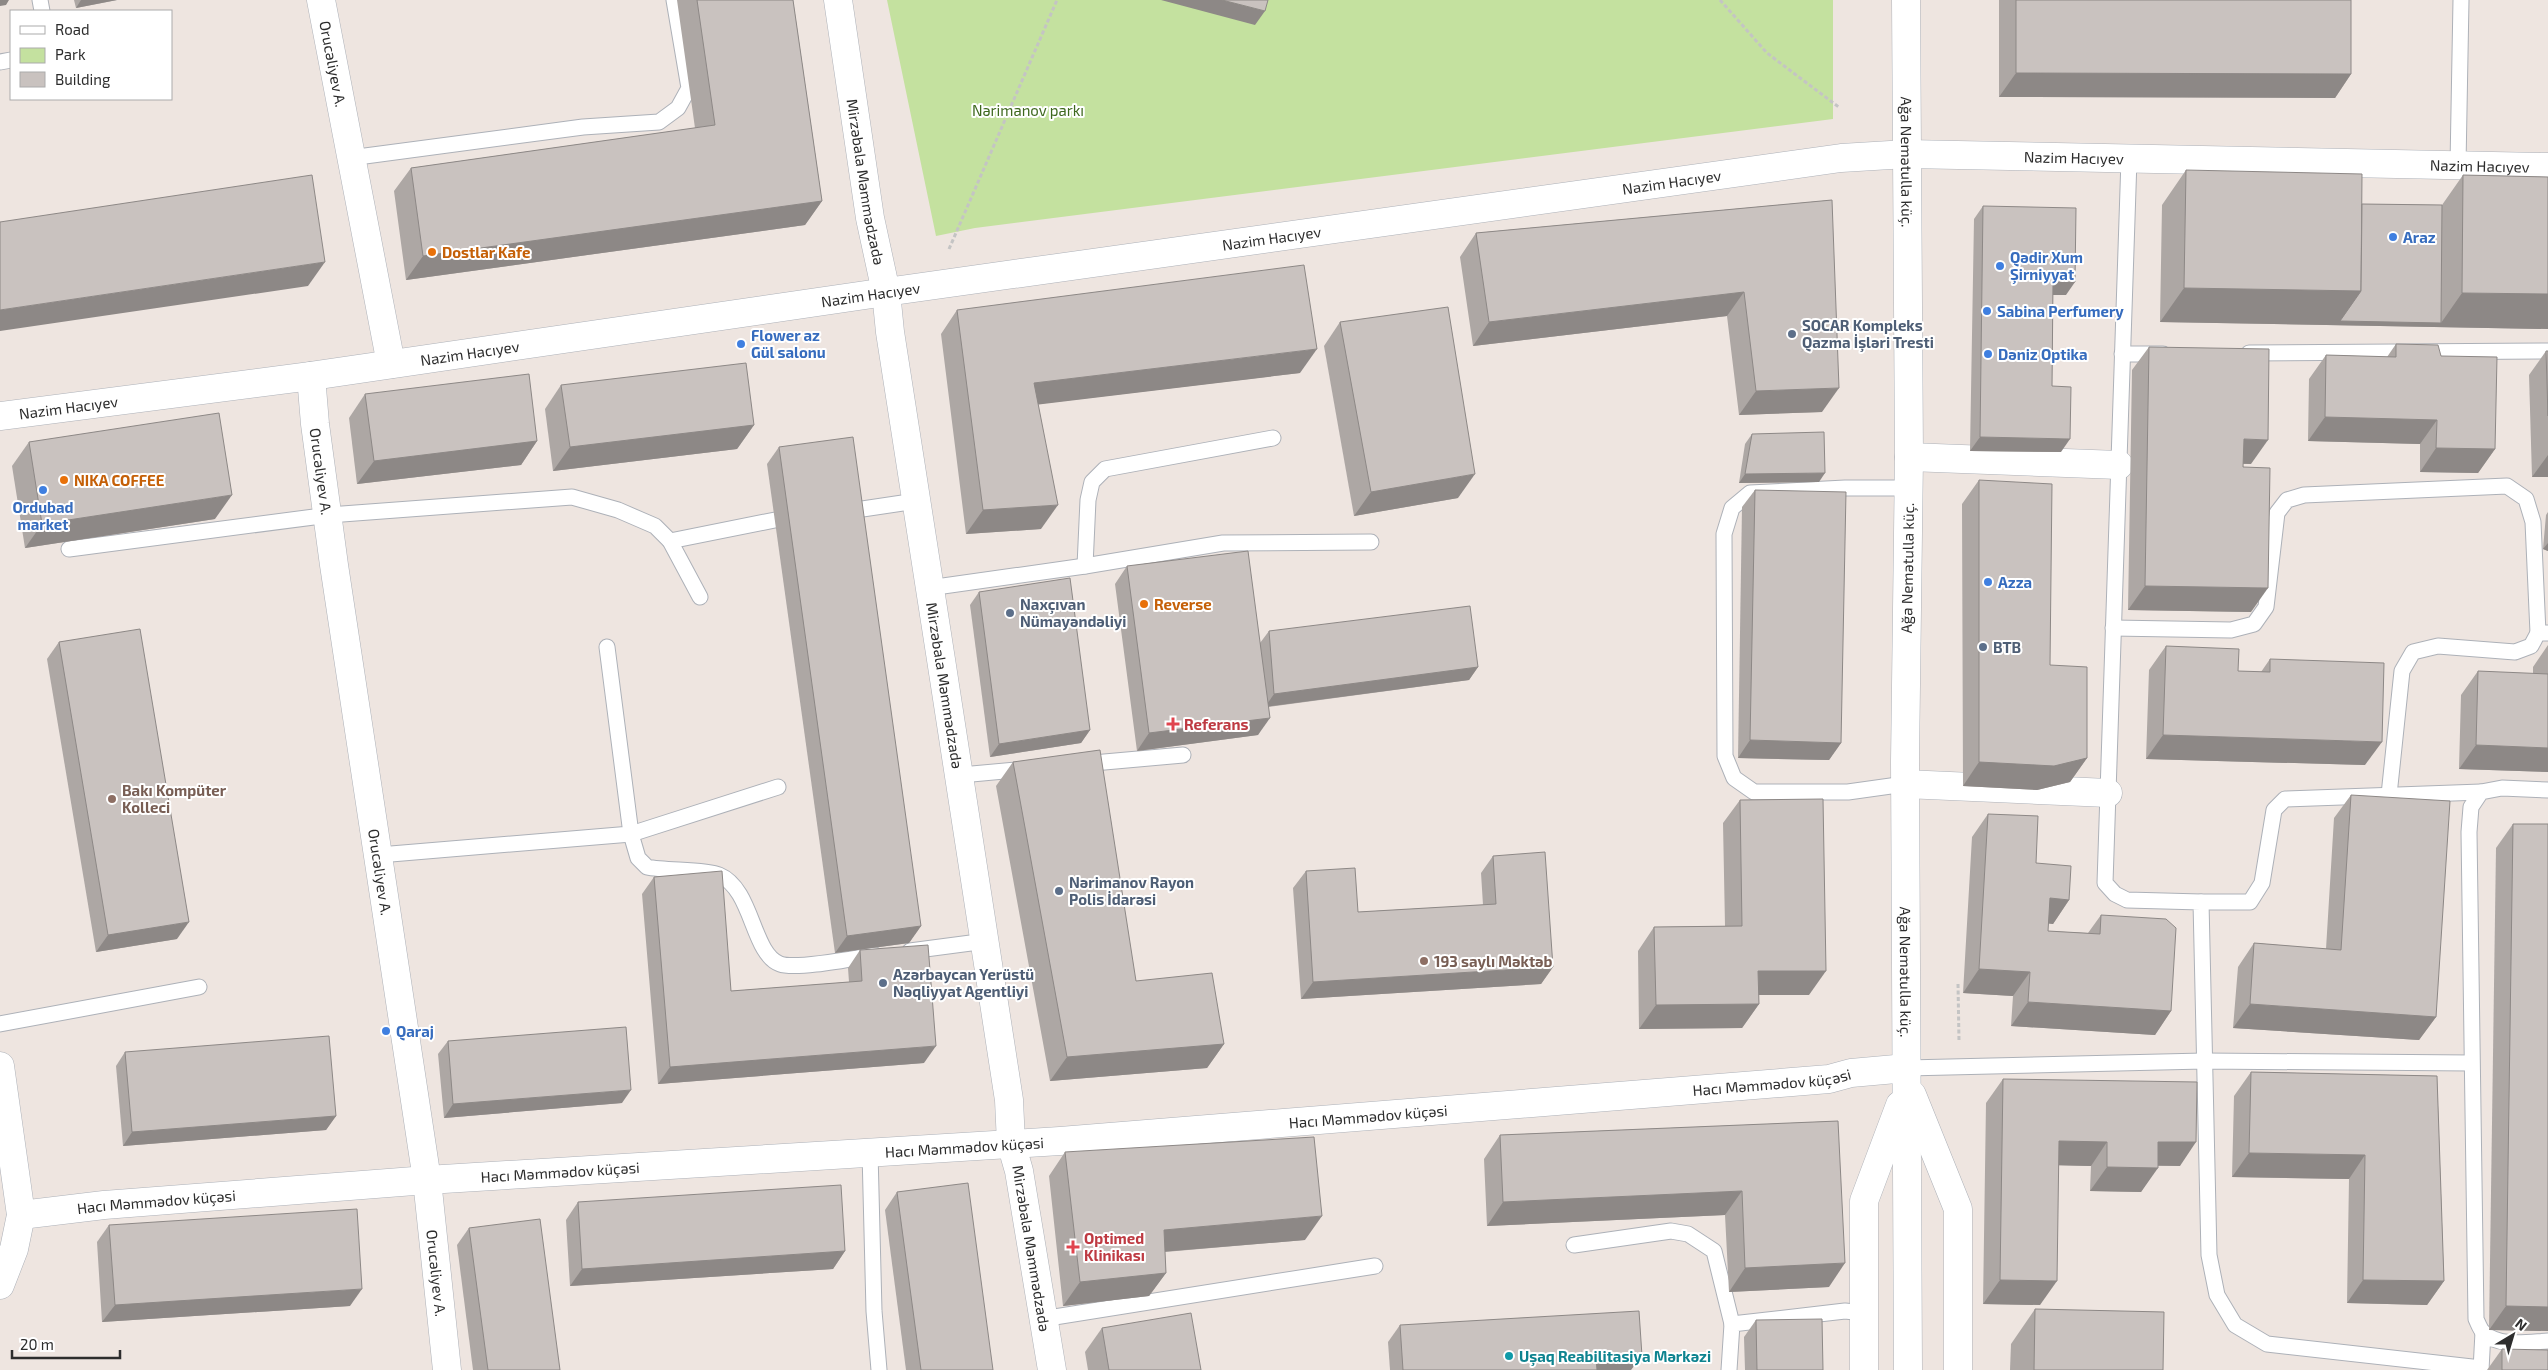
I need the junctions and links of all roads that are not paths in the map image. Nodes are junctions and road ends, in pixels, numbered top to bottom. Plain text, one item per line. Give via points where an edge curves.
1 (321, 0) edge
2 (674, 0) edge
3 (838, 0) edge
4 (1906, 0) edge
5 (2461, 0) edge
6 (1907, 154) junction
7 (350, 158) junction
8 (2129, 158) junction
9 (2458, 165) junction
10 (2548, 167) edge
11 (886, 292) junction
12 (2548, 351) edge
13 (2231, 353) edge
14 (2122, 354) junction
15 (2182, 354) edge
16 (391, 364) junction
17 (311, 376) junction
18 (0, 416) edge
19 (1273, 438) dead end
20 (1909, 457) junction
21 (2119, 465) junction
22 (1908, 488) junction
23 (916, 501) junction
24 (849, 511) edge
25 (329, 515) junction
26 (775, 520) dead end
27 (670, 541) junction
28 (1371, 542) dead end
29 (69, 549) edge
30 (1086, 566) junction
31 (929, 588) junction
32 (700, 597) dead end
33 (2113, 628) junction
34 (2543, 633) edge
35 (607, 647) dead end
36 (1183, 755) edge
37 (1067, 766) edge
38 (1038, 768) edge
39 (961, 776) junction
40 (1905, 784) junction
41 (778, 787) dead end
42 (2548, 790) edge
43 (2481, 792) junction
44 (2108, 793) junction
45 (2389, 795) junction
46 (632, 834) junction
47 (379, 854) junction
48 (2201, 902) junction
49 (986, 941) junction
50 (199, 987) dead end
51 (0, 1024) edge
52 (2204, 1061) junction
53 (2471, 1062) junction
54 (0, 1066) edge
55 (1908, 1077) junction
56 (1011, 1143) junction
57 (870, 1152) junction
58 (427, 1180) junction
59 (22, 1215) junction
60 (1574, 1245) dead end
61 (1375, 1266) dead end
62 (0, 1285) edge
63 (1864, 1313) junction
64 (1042, 1319) junction
65 (1732, 1324) junction
66 (2483, 1332) junction
67 (2548, 1341) edge
68 (2481, 1369) edge
69 (447, 1370) edge
70 (879, 1370) edge
71 (1052, 1370) edge
72 (1728, 1370) edge
73 (1864, 1370) edge
74 (1908, 1370) edge
75 (1958, 1370) edge

1 - 7 street, Orucəliyev A.
2 - 7 lane via 688,88 678,108 659,122 583,126
3 - 11 street, Mirzəbala Məmmədzadə via 870,218
4 - 6 street, Ağa Nemətulla küç.
5 - 9 lane
6 - 8 street, Nazim Hacıyev
6 - 11 street, Nazim Hacıyev via 1841,158
6 - 20 street, Ağa Nemətulla küç.
7 - 16 street, Orucəliyev A.
8 - 9 street, Nazim Hacıyev
8 - 14 lane
9 - 10 street, Nazim Hacıyev
11 - 16 street, Nazim Hacıyev
11 - 23 street, Mirzəbala Məmmədzadə
12 - 13 lane
14 - 15 lane
14 - 21 lane
16 - 17 street, Nazim Hacıyev
17 - 18 street, Nazim Hacıyev
17 - 25 street, Orucəliyev A.
19 - 30 lane via 1105,469 1092,482 1088,500
20 - 21 street
20 - 22 street, Ağa Nemətulla küç.
21 - 33 lane
22 - 40 street, Ağa Nemətulla küç.
22 - 40 lane via 1750,493 1732,508 1724,534 1725,756 1734,778 1754,792 1848,792
23 - 24 lane
23 - 31 street, Mirzəbala Məmmədzadə
25 - 27 lane via 572,497 618,510 655,526
25 - 29 lane
25 - 47 street, Orucəliyev A.
26 - 27 lane
27 - 32 lane
28 - 30 lane via 1223,543
30 - 31 lane
31 - 39 street, Mirzəbala Məmmədzadə
33 - 34 lane via 2231,630 2254,624 2266,607 2277,513 2287,500 2304,495 2508,486 2526,499 2533,522
33 - 44 lane
34 - 45 lane via 2531,646 2516,652 2438,646 2413,652 2402,672
35 - 46 lane
36 - 37 lane
38 - 39 lane
39 - 49 street, Mirzəbala Məmmədzadə
40 - 44 street
40 - 55 street, Ağa Nemətulla küç.
41 - 46 lane
42 - 43 lane via 2502,788
43 - 45 lane
43 - 53 lane via 2471,807 2470,832
44 - 48 lane via 2105,883 2115,894 2127,900
45 - 48 lane via 2285,800 2274,810 2258,893 2250,902
46 - 47 lane
46 - 49 lane via 638,858 647,867 718,874 731,882 742,898 766,953 779,964 796,965
47 - 58 street, Orucəliyev A.
48 - 52 lane
49 - 56 street, Mirzəbala Məmmədzadə via 1009,1100
50 - 51 lane
52 - 53 lane
52 - 55 lane via 1959,1066
52 - 68 lane via 2209,1255 2217,1295 2235,1325 2267,1344
53 - 66 lane via 2476,1319
54 - 59 street
55 - 56 street, Hacı Məmmədov küçəsi via 1852,1073 1820,1079
55 - 63 street via 1864,1201
55 - 74 street, Ağa Nemətulla küç.
55 - 75 street via 1958,1209
56 - 57 street, Hacı Məmmədov küçəsi
56 - 64 street, Mirzəbala Məmmədzadə via 1019,1171
57 - 58 street, Hacı Məmmədov küçəsi
57 - 70 lane via 874,1310
58 - 59 street, Hacı Məmmədov küçəsi via 104,1205
58 - 69 street, Orucəliyev A.
59 - 62 street via 14,1249
60 - 65 lane via 1672,1231 1688,1234 1714,1251
61 - 64 lane
63 - 65 lane via 1845,1312
63 - 73 street
64 - 71 street, Mirzəbala Məmmədzadə
65 - 72 lane
66 - 67 lane via 2493,1339 2510,1342
66 - 68 lane

